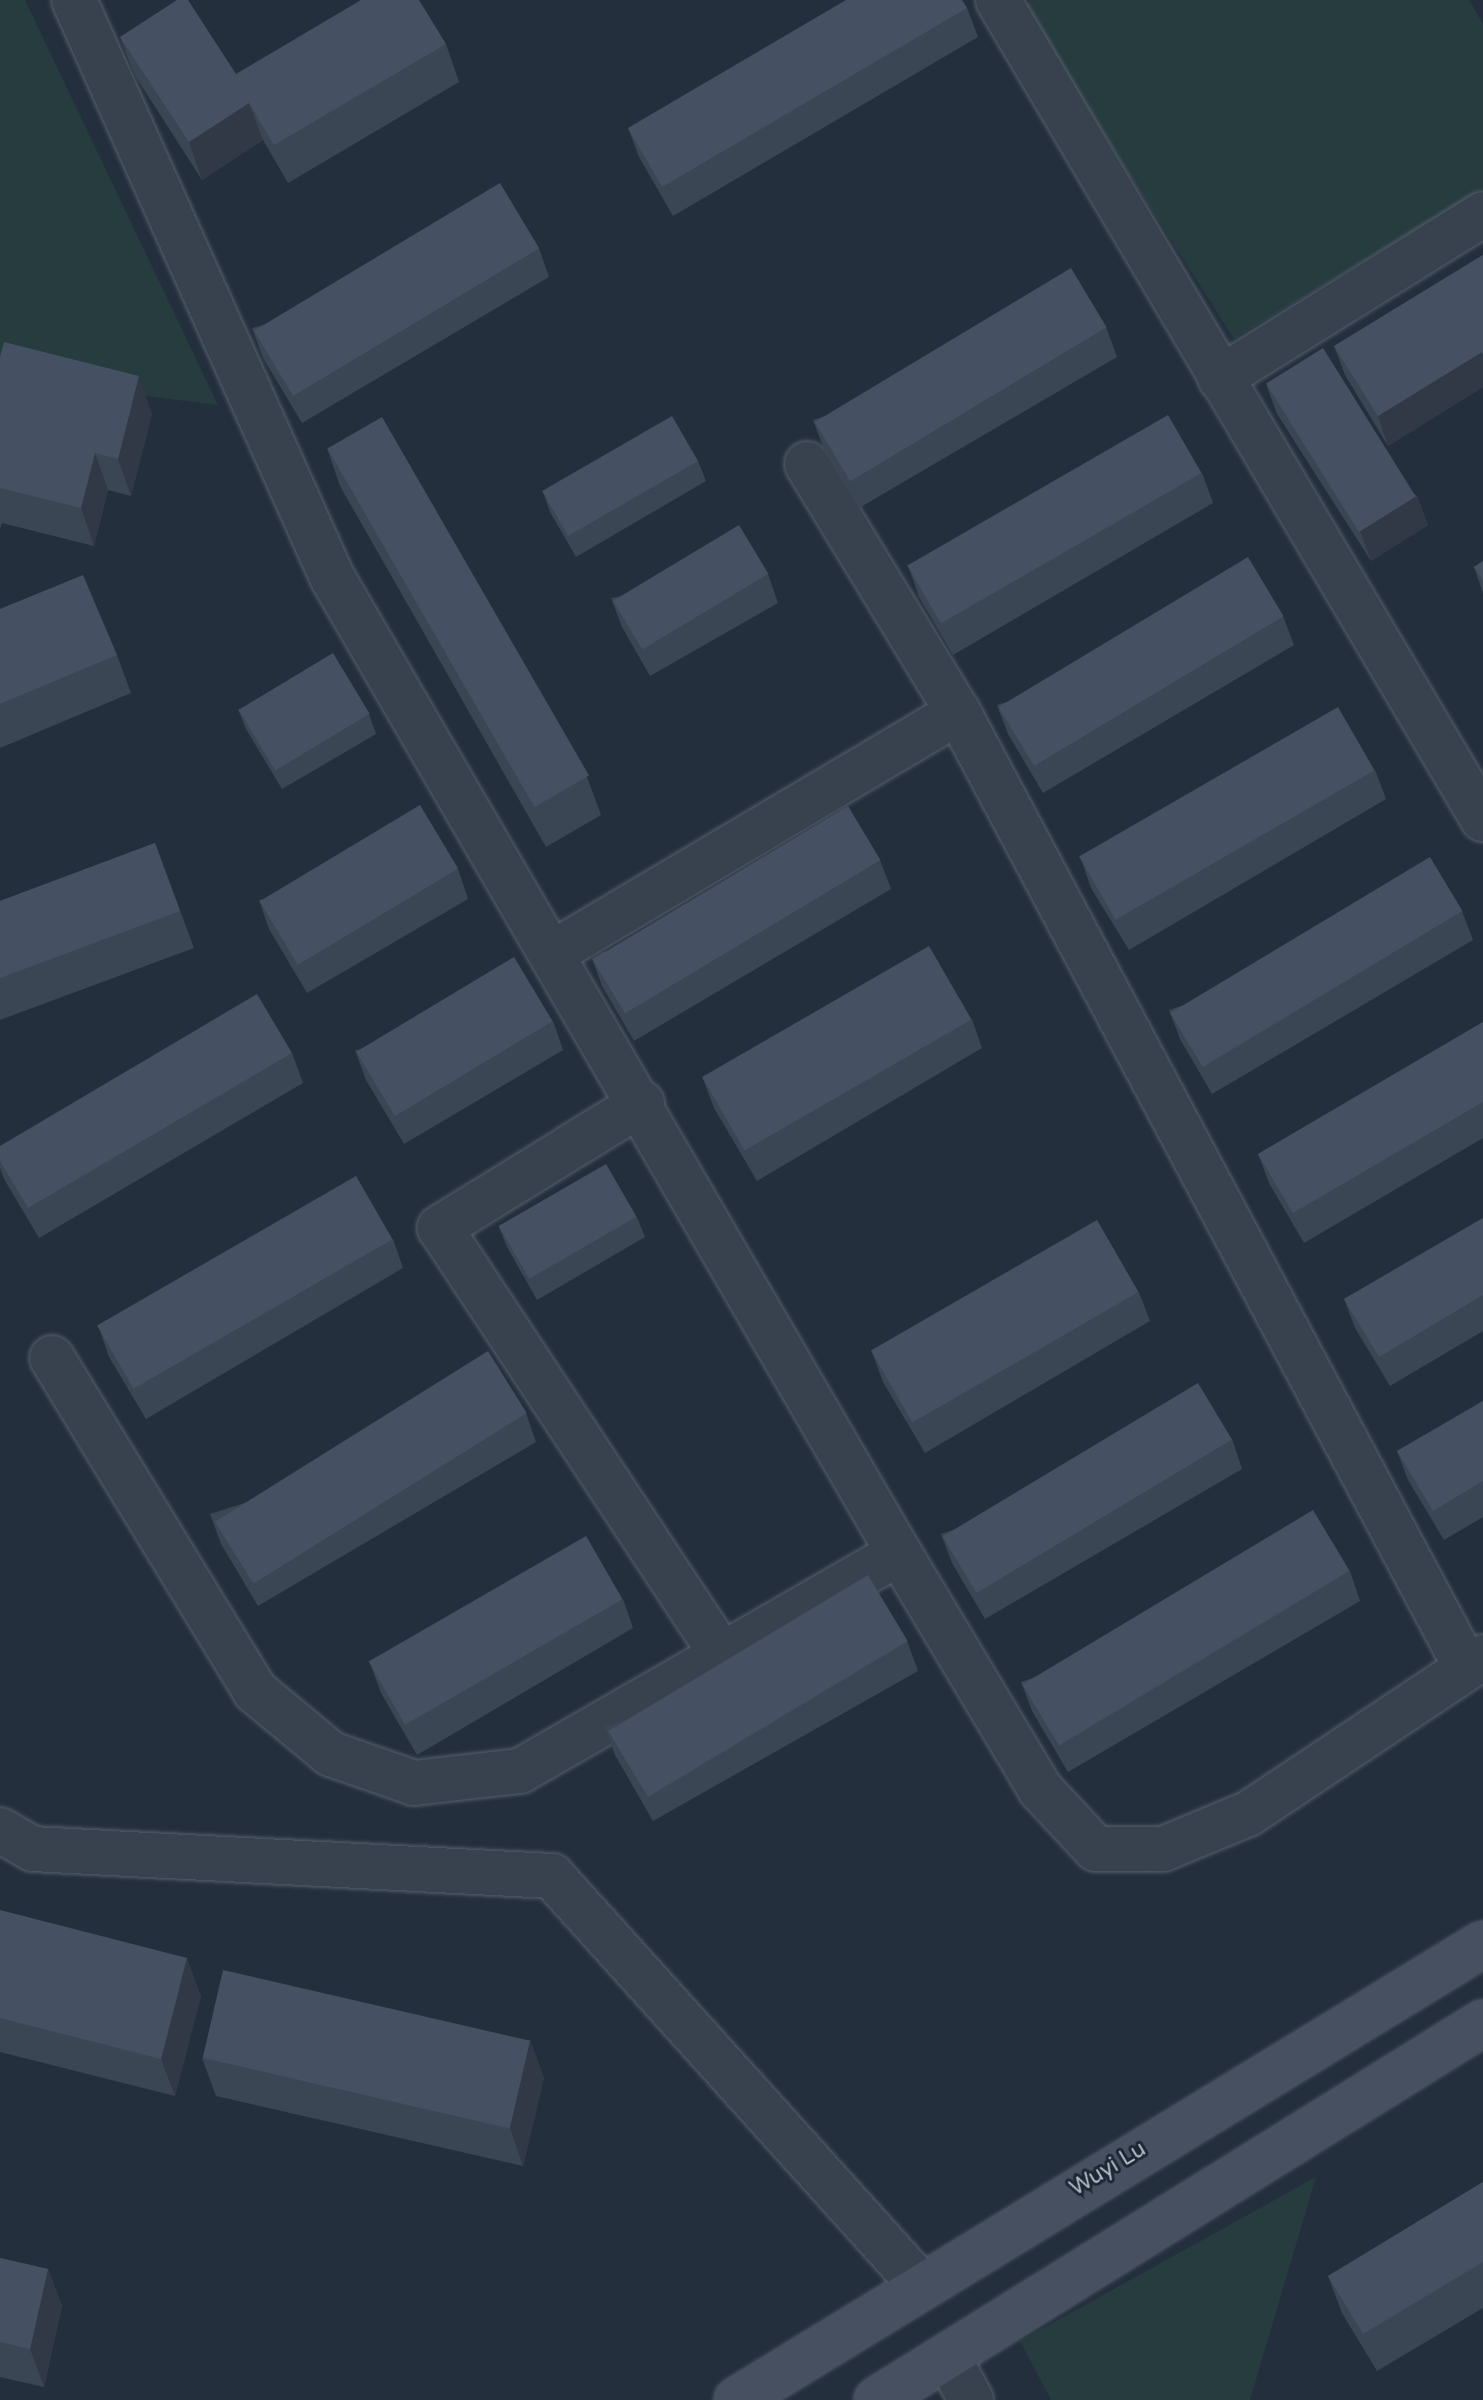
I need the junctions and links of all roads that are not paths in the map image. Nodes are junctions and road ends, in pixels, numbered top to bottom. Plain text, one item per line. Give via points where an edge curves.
1 (74, 0) edge
2 (998, 0) edge
3 (1483, 214) edge
4 (1220, 378) junction
5 (807, 464) dead end
6 (958, 712) junction
7 (1483, 819) edge
8 (556, 951) junction
9 (642, 1103) junction
10 (52, 1358) dead end
11 (899, 1553) junction
12 (722, 1655) junction
13 (1474, 1662) edge
14 (0, 1830) edge
15 (1483, 1944) edge
16 (1483, 2023) edge
17 (919, 2283) junction
18 (948, 2357) junction
19 (737, 2400) edge
20 (877, 2400) edge
21 (971, 2400) edge

1 - 8 street via 332,577
2 - 4 street
3 - 4 street
4 - 7 street
5 - 6 street
6 - 8 street
6 - 13 street
8 - 9 street
9 - 11 street
9 - 12 street via 440,1228
10 - 12 street via 255,1691 331,1754 414,1783 520,1771
11 - 12 street
11 - 13 street via 1040,1789 1096,1849 1163,1849 1248,1814
14 - 17 street via 33,1849 552,1876
15 - 17 main road, Wuyi Lu
16 - 18 main road
17 - 19 main road, Wuyi Lu
18 - 20 main road
18 - 21 street

